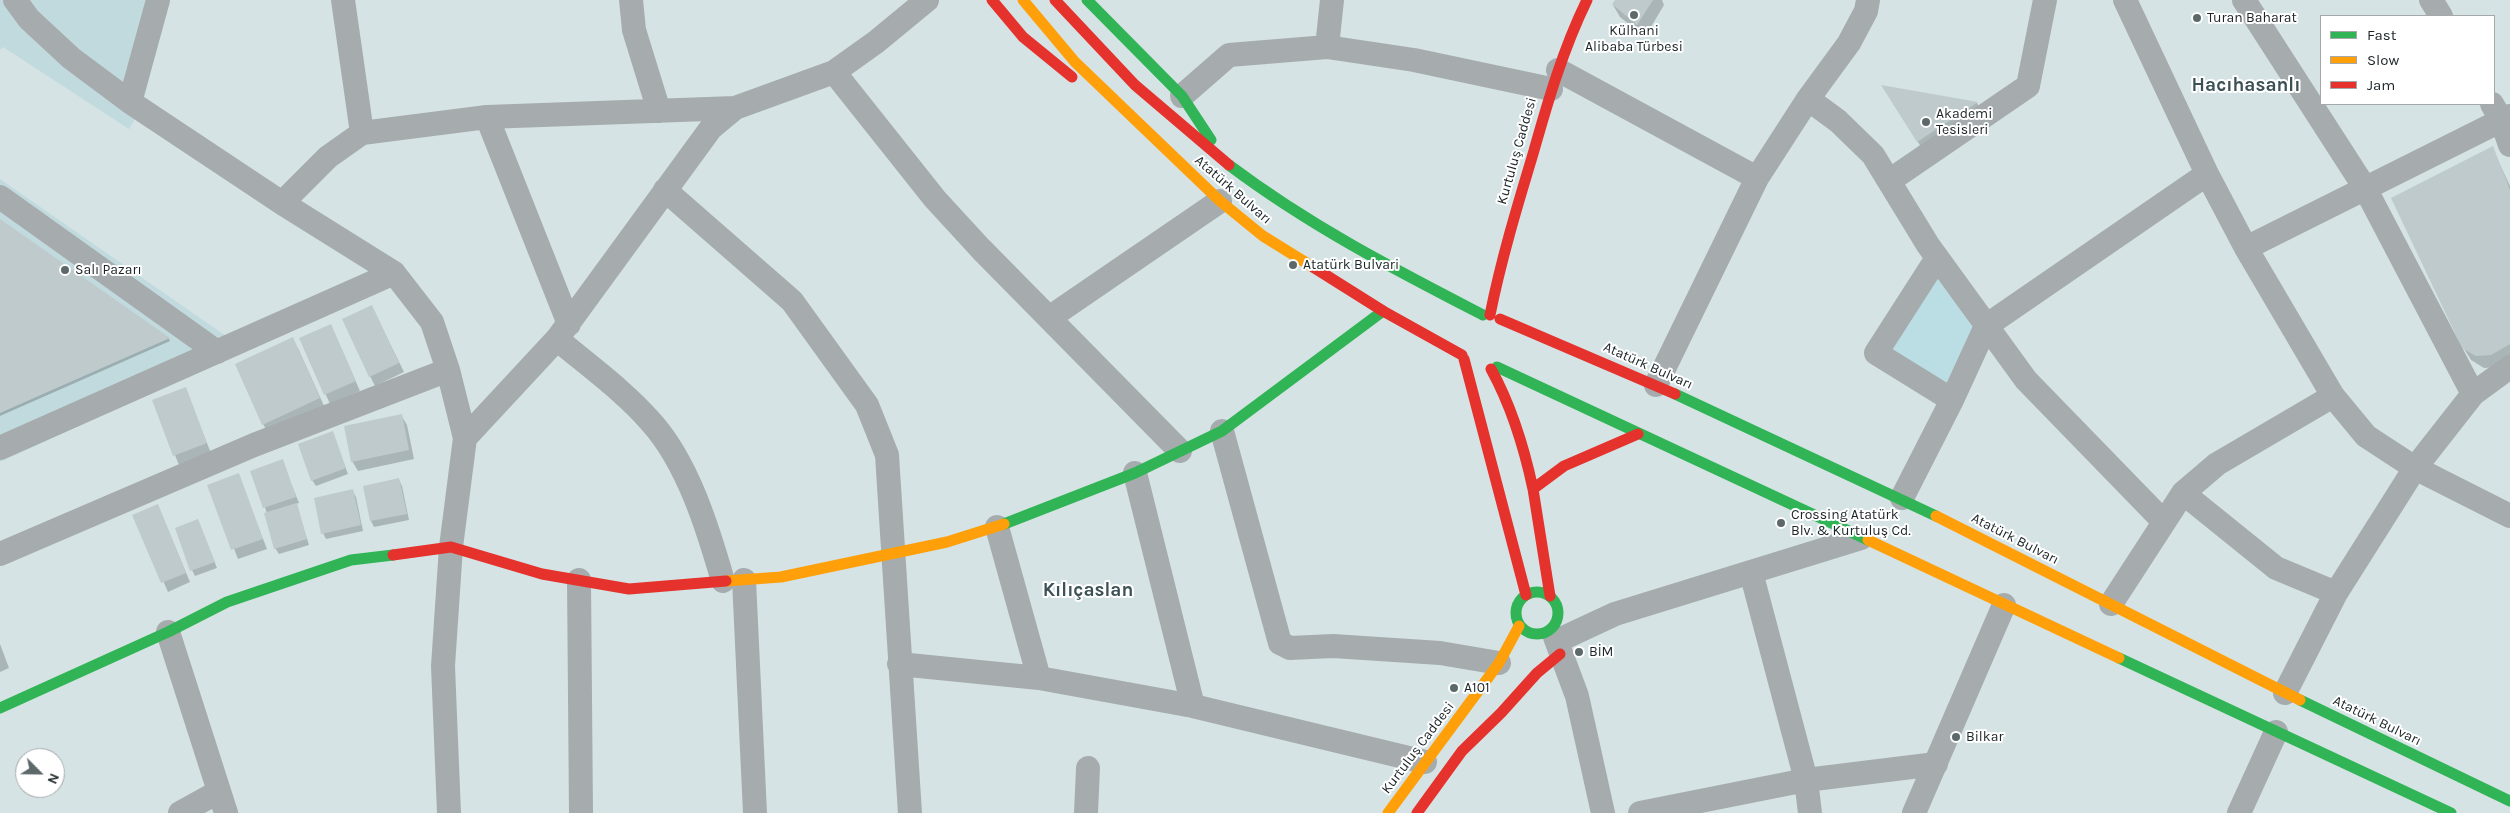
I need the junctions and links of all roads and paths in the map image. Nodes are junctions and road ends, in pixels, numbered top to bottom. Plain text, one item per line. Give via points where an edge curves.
1 (5, 0) edge
2 (15, 0) edge
3 (158, 0) edge
4 (343, 0) edge
5 (631, 0) edge
6 (927, 0) edge
7 (992, 0) edge
8 (1023, 0) edge
9 (1055, 0) edge
10 (1087, 0) edge
11 (1332, 0) edge
12 (1586, 0) edge
13 (1868, 0) edge
14 (2045, 0) edge
15 (2125, 0) edge
16 (2244, 0) edge
17 (2431, 0) edge
18 (0, 7) edge
19 (2440, 15) edge
20 (1327, 47) junction
21 (834, 72) junction
22 (1554, 80) junction
23 (1182, 96) junction
24 (1808, 99) junction
25 (130, 102) junction
26 (735, 108) junction
27 (659, 111) junction
28 (2501, 113) edge
29 (487, 117) junction
30 (362, 133) junction
31 (2510, 144) edge
32 (1224, 160) junction
33 (2207, 174) junction
34 (1757, 178) junction
35 (1889, 181) junction
36 (2365, 188) junction
37 (665, 190) junction
38 (0, 197) edge
39 (1220, 201) junction
40 (282, 203) junction
41 (2246, 248) junction
42 (1937, 258) junction
43 (394, 274) junction
44 (1383, 311) junction
45 (1491, 316) junction
46 (1049, 318) junction
47 (1468, 322) dead end
48 (1986, 326) junction
49 (563, 331) junction
50 (1459, 338) dead end
51 (1513, 339) dead end
52 (217, 352) junction
53 (1510, 355) dead end
54 (1463, 357) junction
55 (2510, 367) edge
56 (1494, 368) junction
57 (448, 370) junction
58 (1656, 385) junction
59 (2473, 394) junction
60 (2333, 396) junction
61 (1952, 400) junction
62 (1222, 431) junction
63 (1638, 434) junction
64 (465, 438) junction
65 (0, 448) edge
66 (1180, 451) junction
67 (2415, 468) junction
68 (1135, 473) junction
69 (1533, 489) junction
70 (2183, 493) junction
71 (1902, 498) junction
72 (2510, 516) edge
73 (2164, 522) junction
74 (997, 527) junction
75 (1861, 538) junction
76 (451, 547) junction
77 (0, 554) edge
78 (892, 554) junction
79 (1751, 572) junction
80 (579, 580) junction
81 (734, 581) junction
82 (2336, 593) junction
83 (1526, 595) junction
84 (1550, 596) junction
85 (2110, 604) junction
86 (2004, 605) junction
87 (1520, 626) junction
88 (168, 632) junction
89 (1556, 641) junction
90 (1499, 663) junction
91 (899, 664) junction
92 (1039, 678) junction
93 (2285, 693) junction
94 (1193, 706) junction
95 (0, 708) edge
96 (2276, 732) junction
97 (1425, 762) junction
98 (1936, 764) junction
99 (1088, 768) dead end
100 (1806, 780) junction
101 (2510, 801) edge
102 (222, 802) edge
103 (180, 813) edge
104 (449, 813) edge
105 (581, 813) edge
106 (755, 813) edge
107 (910, 813) edge
108 (1086, 813) edge
109 (1388, 813) edge
110 (1417, 813) edge
111 (1603, 813) edge
112 (1640, 813) edge
113 (1810, 813) edge
114 (1914, 813) edge
115 (2239, 813) edge
116 (2451, 813) edge

1 - 18 street
2 - 25 street via 29,19 71,58
3 - 25 street
4 - 30 street
5 - 27 street via 634,30
6 - 21 street
7 - 39 main road via 1023,37
8 - 39 main road, Atatürk Bulvarı via 1075,62
9 - 32 main road, Atatürk Bulvarı via 1080,30 1167,113
10 - 23 main road
11 - 20 street
12 - 22 main road, Kurtuluş Caddesi
13 - 24 street via 1866,12 1849,43
14 - 35 street via 2028,86
15 - 33 street
16 - 36 street
17 - 19 street
20 - 22 street
20 - 23 street via 1230,55
21 - 26 street
21 - 46 street via 935,199
22 - 34 street
22 - 45 main road, Kurtuluş Caddesi via 1498,267
23 - 32 main road
24 - 34 street
24 - 35 street via 1838,120 1873,155
25 - 40 street
26 - 27 street
26 - 37 street via 711,128
27 - 29 street
28 - 31 street
28 - 36 street
29 - 30 street
29 - 49 street
30 - 40 street via 328,157
32 - 45 main road, Atatürk Bulvarı via 1287,208 1394,270
33 - 41 street
33 - 48 street
34 - 58 street
35 - 42 street
36 - 41 street
36 - 59 street
37 - 49 street
37 - 78 street via 792,301 867,405 887,455
38 - 52 street
39 - 44 main road, Atatürk Bulvarı via 1263,236
39 - 46 street
40 - 43 street
41 - 60 street
42 - 48 street
42 - 61 street via 1876,353
43 - 52 street
43 - 57 street via 432,322
44 - 54 main road, Atatürk Bulvarı
44 - 62 main road
45 - 47 main road
45 - 51 main road via 1507,324
45 - 58 main road, Atatürk Bulvarı
46 - 66 street
48 - 61 street
48 - 73 street via 2026,380
49 - 64 street
49 - 81 street via 652,423 678,462
50 - 54 main road
52 - 65 street
53 - 56 main road
54 - 56 main road, Atatürk Bulvarı via 1476,368
54 - 83 main road
55 - 59 street
56 - 63 main road
56 - 69 main road via 1505,392
57 - 64 street
57 - 77 street via 254,445
58 - 71 main road, Atatürk Bulvarı
59 - 67 street
60 - 67 street via 2366,436
60 - 70 street via 2217,464
61 - 71 street
62 - 66 main road
62 - 90 street via 1280,643 1290,648 1333,646 1440,653
63 - 69 main road via 1564,466
63 - 75 main road
64 - 76 street
66 - 68 main road
67 - 72 street
67 - 82 street
68 - 74 main road
68 - 94 street
69 - 84 main road
70 - 73 street
70 - 82 street via 2276,568
71 - 85 main road, Atatürk Bulvarı
73 - 85 street
74 - 78 main road
74 - 92 street
75 - 79 street
75 - 86 main road
76 - 80 main road via 542,574
76 - 88 main road via 351,560 227,602
76 - 104 street via 443,666
78 - 81 main road via 780,577
78 - 91 street
79 - 89 street via 1615,614
79 - 100 street
80 - 81 main road via 629,589
80 - 105 street
81 - 106 street
82 - 93 street
83 - 84 main road
83 - 87 main road via 1519,602 1516,614
84 - 89 main road via 1558,616
85 - 93 main road, Atatürk Bulvarı
86 - 96 main road
86 - 98 street
87 - 89 main road via 1535,635 1546,632
87 - 90 main road, Kurtuluş Caddesi
88 - 95 main road
88 - 102 street
89 - 110 main road via 1536,673 1462,751
89 - 111 street via 1577,696
90 - 97 main road, Kurtuluş Caddesi
91 - 92 street
91 - 107 street
92 - 94 street
93 - 101 main road, Atatürk Bulvarı
94 - 97 street
96 - 115 street
96 - 116 main road
97 - 109 main road, Kurtuluş Caddesi
98 - 100 street
98 - 114 street
99 - 108 street
100 - 112 street
100 - 113 street
102 - 103 street

